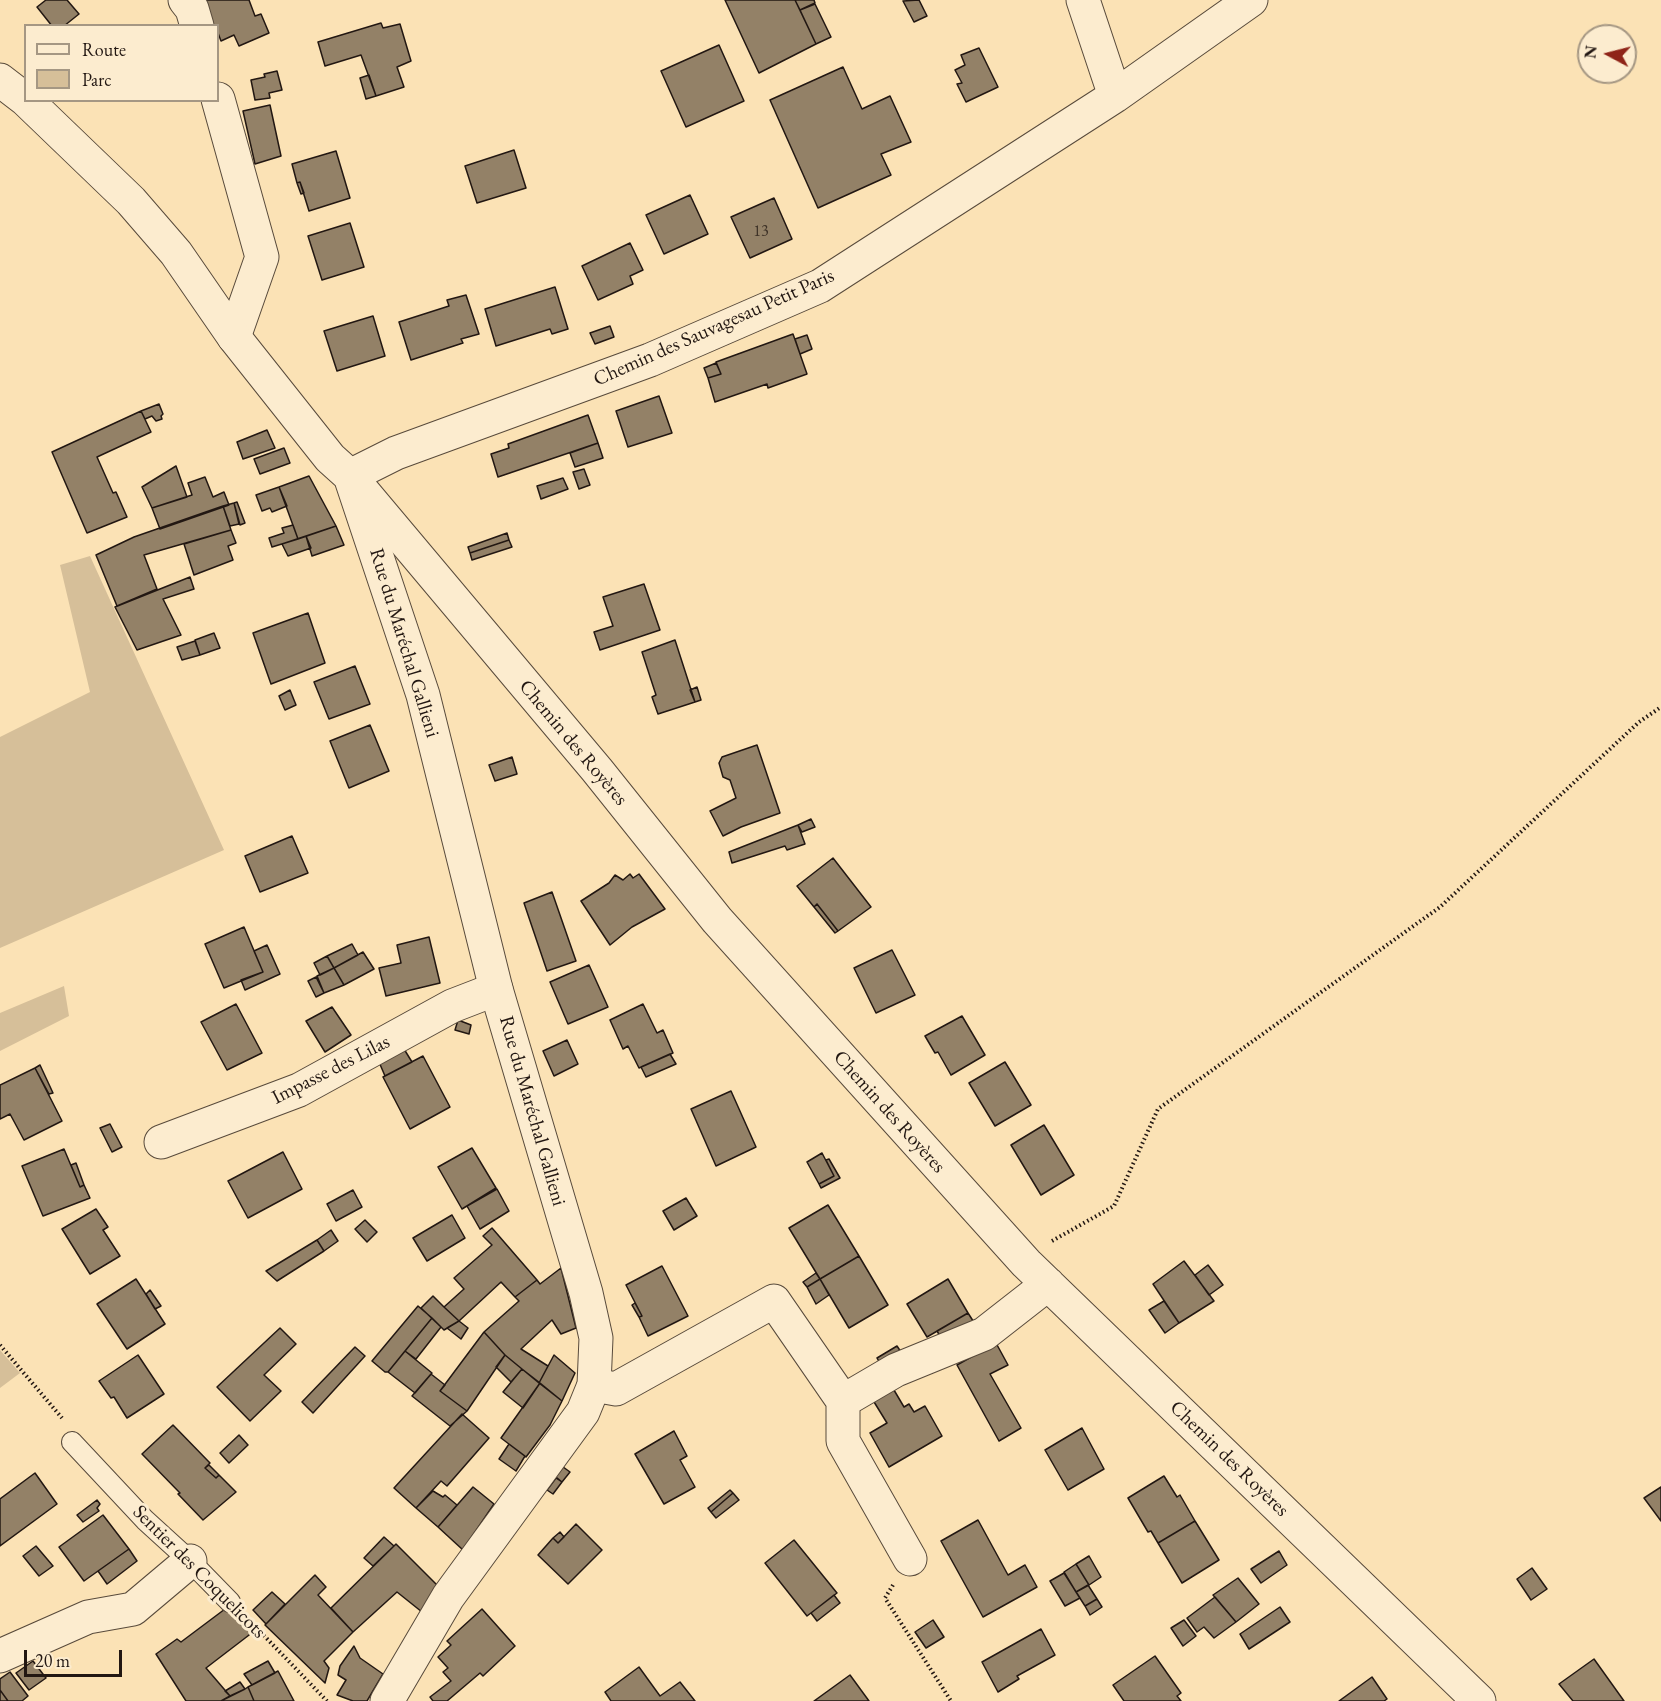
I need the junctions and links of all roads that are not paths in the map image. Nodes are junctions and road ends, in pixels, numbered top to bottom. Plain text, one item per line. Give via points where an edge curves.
1 (185, 0) edge
2 (1083, 0) edge
3 (1251, 0) edge
4 (196, 24) edge
5 (0, 80) edge
6 (1115, 96) junction
7 (24, 98) edge
8 (28, 102) edge
9 (219, 102) edge
10 (234, 337) junction
11 (350, 476) junction
12 (496, 989) junction
13 (161, 1142) dead end
14 (1037, 1274) junction
15 (594, 1385) junction
16 (843, 1401) junction
17 (72, 1442) road end
18 (910, 1558) road end
19 (190, 1561) junction
20 (230, 1602) road end
21 (0, 1656) edge
22 (387, 1701) edge
23 (1479, 1701) edge

1 - 4 street
2 - 6 street
3 - 6 street, Chemin des Sauvagesau Petit Paris
5 - 7 street, Chemin des Royères
6 - 11 street, Chemin des Sauvagesau Petit Paris via 820,286 650,360 396,453
8 - 10 street, Chemin des Royères via 131,201 176,253
9 - 10 street via 262,257
10 - 11 street, Chemin des Royères via 330,458
11 - 12 street, Rue du Maréchal Gallieni via 423,695
11 - 14 street, Chemin des Royères via 597,770 717,920
12 - 13 street, Impasse des Lilas via 452,1006 299,1090
12 - 15 street, Rue du Maréchal Gallieni via 586,1293 596,1338
14 - 16 street via 984,1334 896,1370
14 - 23 street, Chemin des Royères
15 - 16 street via 616,1389 774,1301
15 - 22 street, Rue du Maréchal Gallieni via 583,1412 448,1597
16 - 18 street via 843,1441
17 - 19 lane, Sentier des Coquelicots via 145,1520
19 - 20 lane, Sentier des Coquelicots
19 - 21 street via 133,1609 88,1617

